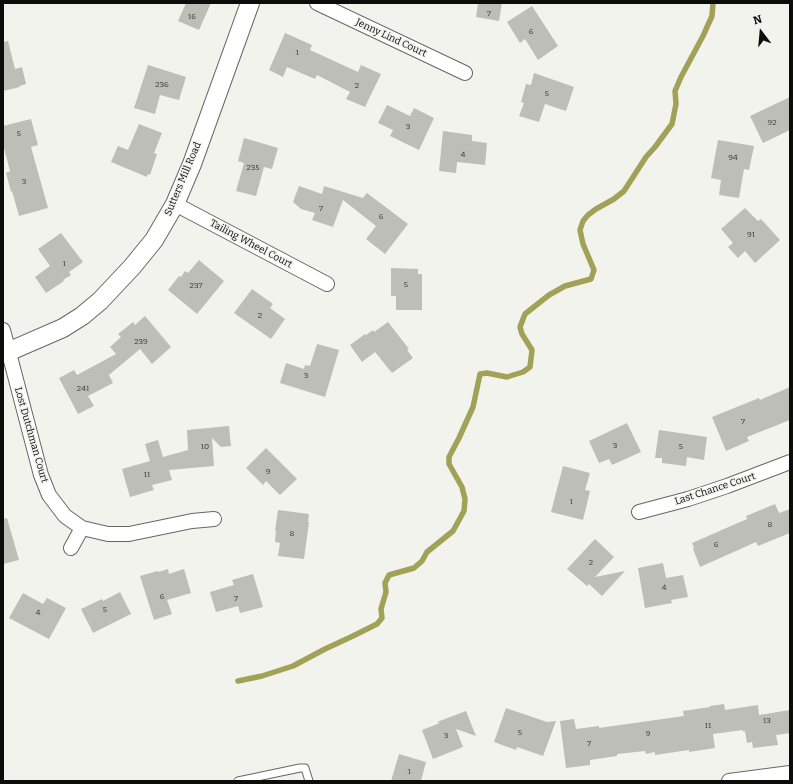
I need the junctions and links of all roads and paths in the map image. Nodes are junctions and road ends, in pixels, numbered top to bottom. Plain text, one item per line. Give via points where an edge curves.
1 (250, 3) edge
2 (317, 3) edge
3 (465, 73) dead end
4 (175, 204) junction
5 (327, 284) dead end
6 (3, 330) edge
7 (6, 353) edge
8 (790, 462) edge
9 (639, 512) dead end
10 (214, 519) dead end
11 (82, 528) junction
12 (71, 548) dead end
13 (790, 773) edge
14 (238, 781) edge
15 (309, 781) edge
16 (730, 781) edge

1 - 4 street, Sutters Mill Road
2 - 3 street, Jenny Lind Court
4 - 5 street, Tailing Wheel Court
4 - 7 street, Sutters Mill Road via 154,240 100,301 63,328
6 - 7 street, Lost Dutchman Court
7 - 11 street, Lost Dutchman Court via 49,495 65,516
8 - 9 street, Last Chance Court via 688,499
10 - 11 street, Lost Dutchman Court via 129,534 108,534
11 - 12 street
13 - 16 street
14 - 15 lane via 300,768 305,768

